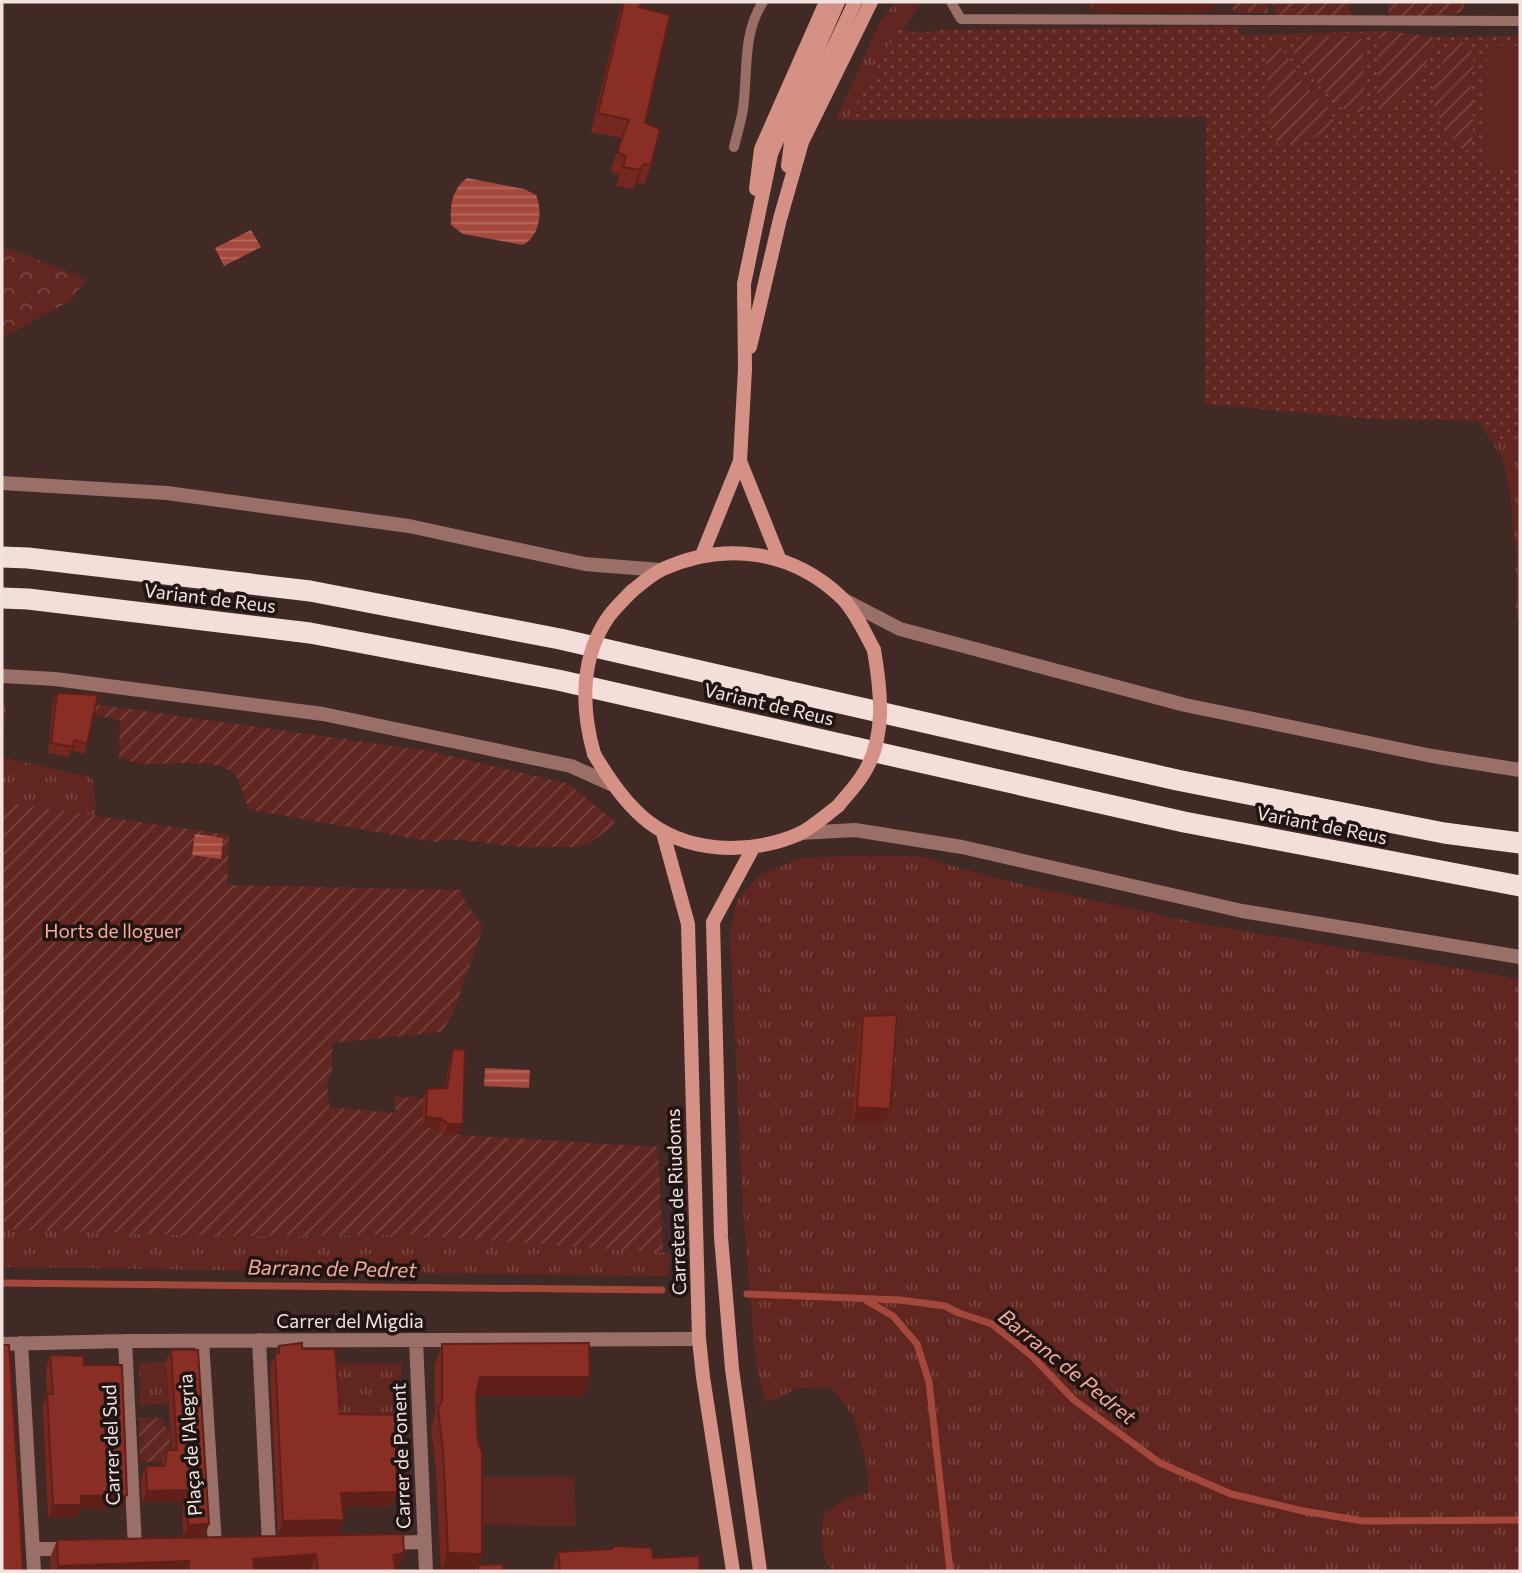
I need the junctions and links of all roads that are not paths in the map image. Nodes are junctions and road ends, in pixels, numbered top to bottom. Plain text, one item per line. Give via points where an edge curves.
1 (763, 2) edge
2 (826, 2) edge
3 (838, 2) edge
4 (855, 2) edge
5 (870, 2) edge
6 (951, 2) edge
7 (1520, 21) edge
8 (734, 147) dead end
9 (780, 219) junction
10 (744, 284) junction
11 (744, 369) junction
12 (740, 461) junction
13 (2, 484) edge
14 (702, 555) junction
15 (2, 557) edge
16 (779, 558) junction
17 (660, 570) junction
18 (2, 597) edge
19 (844, 600) junction
20 (2, 676) edge
21 (1520, 770) edge
22 (611, 784) junction
23 (663, 833) junction
24 (800, 834) junction
25 (1520, 843) edge
26 (753, 848) junction
27 (1520, 886) edge
28 (1520, 957) edge
29 (699, 1339) junction
30 (260, 1340) junction
31 (416, 1340) junction
32 (125, 1341) junction
33 (202, 1341) junction
34 (21, 1343) junction
35 (2, 1344) edge
36 (424, 1542) junction
37 (373, 1543) edge
38 (269, 1545) edge
39 (215, 1546) edge
40 (84, 1548) edge
41 (135, 1548) edge
42 (33, 1549) junction
43 (34, 1571) edge
44 (426, 1571) edge
45 (733, 1571) edge
46 (760, 1571) edge

1 - 8 lane via 750,31 743,110
2 - 10 main road via 761,149
3 - 10 main road via 771,155
4 - 9 main road via 792,135
5 - 9 main road via 802,142
6 - 7 lane via 961,19
9 - 11 main road
10 - 11 main road
11 - 12 main road
12 - 14 main road
12 - 16 main road
13 - 17 street via 180,495 409,526 585,564
14 - 16 main road
14 - 17 main road
15 - 25 highway, Variant de Reus via 336,596 560,639 1177,780 1444,833
16 - 19 main road via 813,575
17 - 22 main road, bridge via 609,616 587,669 584,705 588,732
18 - 27 highway, Variant de Reus via 310,633 532,675 1184,822
19 - 21 street via 900,629 1185,705
19 - 24 main road, bridge via 874,650 880,686 875,747 863,775 838,806
20 - 22 street via 323,714 571,766
22 - 23 main road
23 - 26 main road via 710,848
23 - 29 main road, Carretera de Riudoms via 688,924
24 - 26 main road
24 - 28 street via 855,830 962,847 1242,911
26 - 46 main road via 713,922 721,1237 732,1369
29 - 31 street, Carrer del Migdia
29 - 45 main road, Carretera de Riudoms
30 - 31 street, Carrer del Migdia
30 - 33 street, Carrer del Migdia
30 - 38 street
31 - 36 street, Carrer de Ponent
32 - 33 street, Carrer del Migdia
32 - 34 street, Carrer del Migdia
32 - 41 street, Carrer del Sud
33 - 39 street, Plaça de l'Alegria
34 - 35 street, Carrer del Migdia
34 - 42 street
36 - 37 street
36 - 44 street, Carrer de Ponent
40 - 42 street
42 - 43 street

